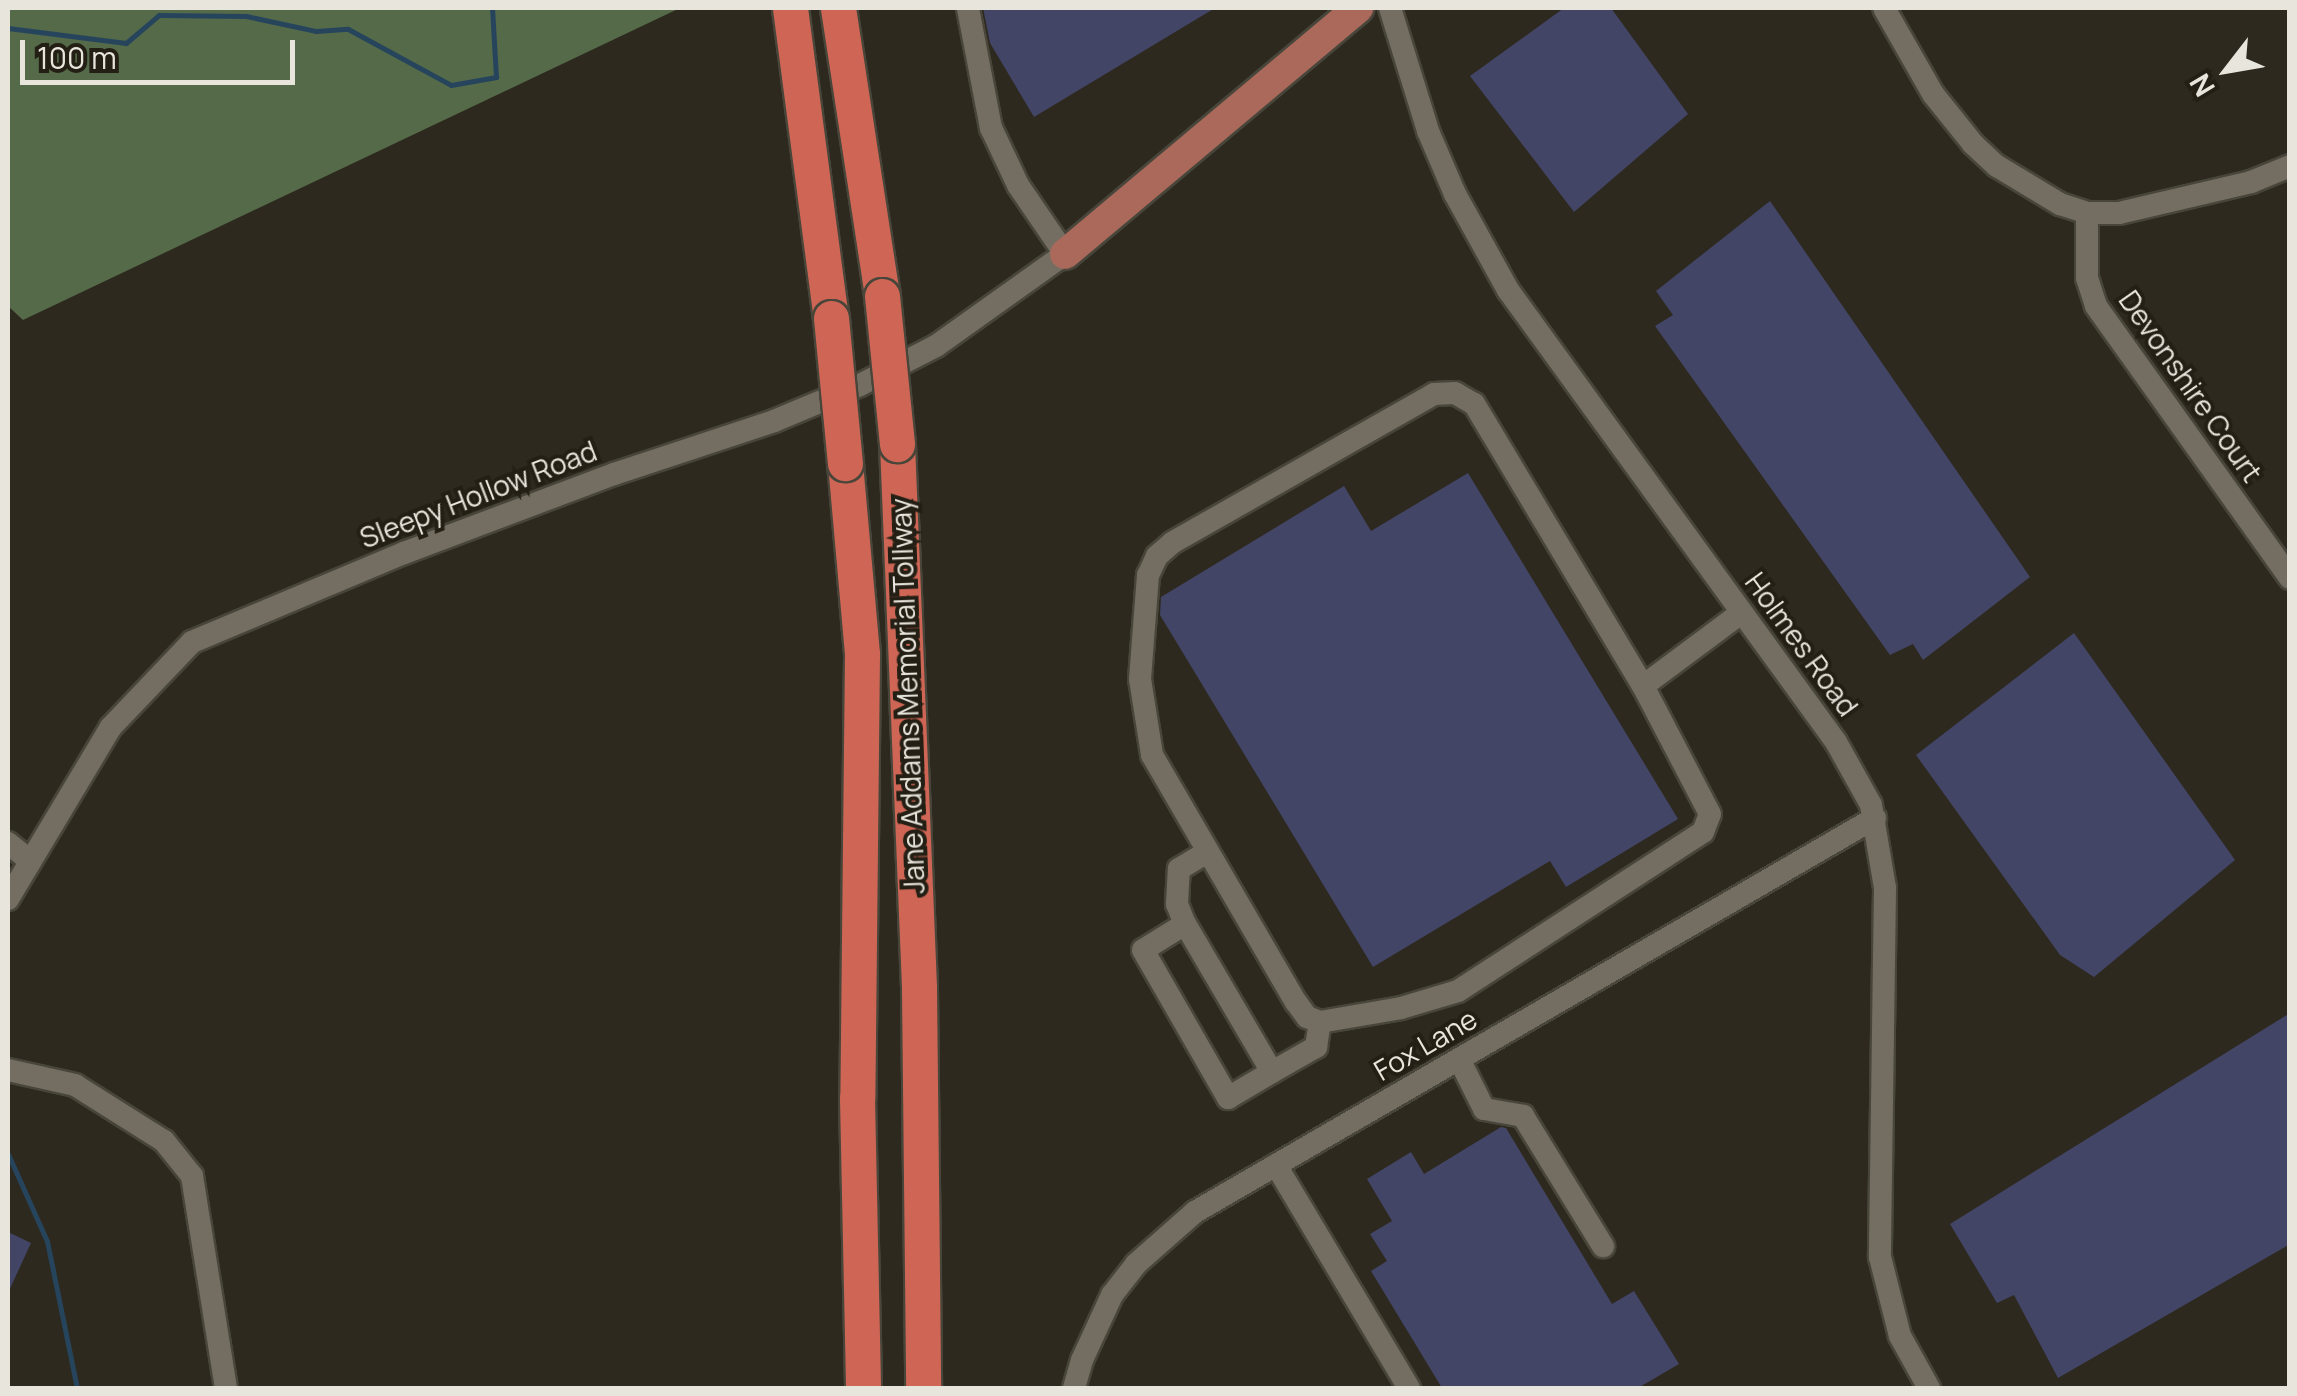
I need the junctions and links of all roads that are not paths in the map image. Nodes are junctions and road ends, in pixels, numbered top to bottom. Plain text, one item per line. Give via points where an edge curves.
1 (790, 8) edge
2 (838, 8) edge
3 (968, 8) edge
4 (1358, 8) edge
5 (1390, 8) edge
6 (1892, 9) edge
7 (2290, 166) edge
8 (2087, 214) junction
9 (1065, 254) junction
10 (2290, 578) edge
11 (1742, 612) junction
12 (1643, 686) junction
13 (1876, 818) junction
14 (8, 843) edge
15 (1207, 852) junction
16 (30, 861) junction
17 (8, 900) edge
18 (1186, 924) junction
19 (1320, 1022) junction
20 (1459, 1059) junction
21 (8, 1070) edge
22 (1272, 1072) junction
23 (1276, 1166) junction
24 (1604, 1246) dead end
25 (1919, 1385) edge
26 (226, 1388) edge
27 (863, 1388) edge
28 (923, 1388) edge
29 (1074, 1388) edge
30 (1408, 1388) edge

1 - 27 highway, Jane Addams Memorial Tollway, bridge via 832,318 862,654 857,1098
2 - 28 highway, Jane Addams Memorial Tollway, bridge via 897,444 919,988
3 - 9 street via 992,128 1018,185
4 - 9 main road
5 - 11 street, Holmes Road via 1428,130 1508,290
6 - 8 street via 1933,94 1973,144 2030,188
7 - 8 street via 2158,207
8 - 10 street, Devonshire Court via 2087,278 2096,306
9 - 16 street, Sleepy Hollow Road via 936,346 860,385 439,540 192,642 111,726
11 - 12 street
11 - 13 street, Holmes Road via 1854,768
12 - 15 street via 1474,404 1456,392 1434,394 1157,556 1142,624 1144,721 1152,755
12 - 19 street via 1710,814 1703,832 1458,991
13 - 20 street, Fox Lane
13 - 25 street, Holmes Road via 1886,888 1880,1257 1888,1304
14 - 16 street
15 - 18 street via 1180,869 1177,904
15 - 19 street via 1296,1002
16 - 17 street, Sleepy Hollow Road
18 - 22 street
18 - 22 street via 1143,950 1228,1098
19 - 22 street via 1316,1046
20 - 23 street, Fox Lane
20 - 24 street via 1484,1109 1523,1116
21 - 26 street via 75,1085 164,1141 192,1176
23 - 29 street, Fox Lane via 1195,1212 1136,1264 1106,1308
23 - 30 street

